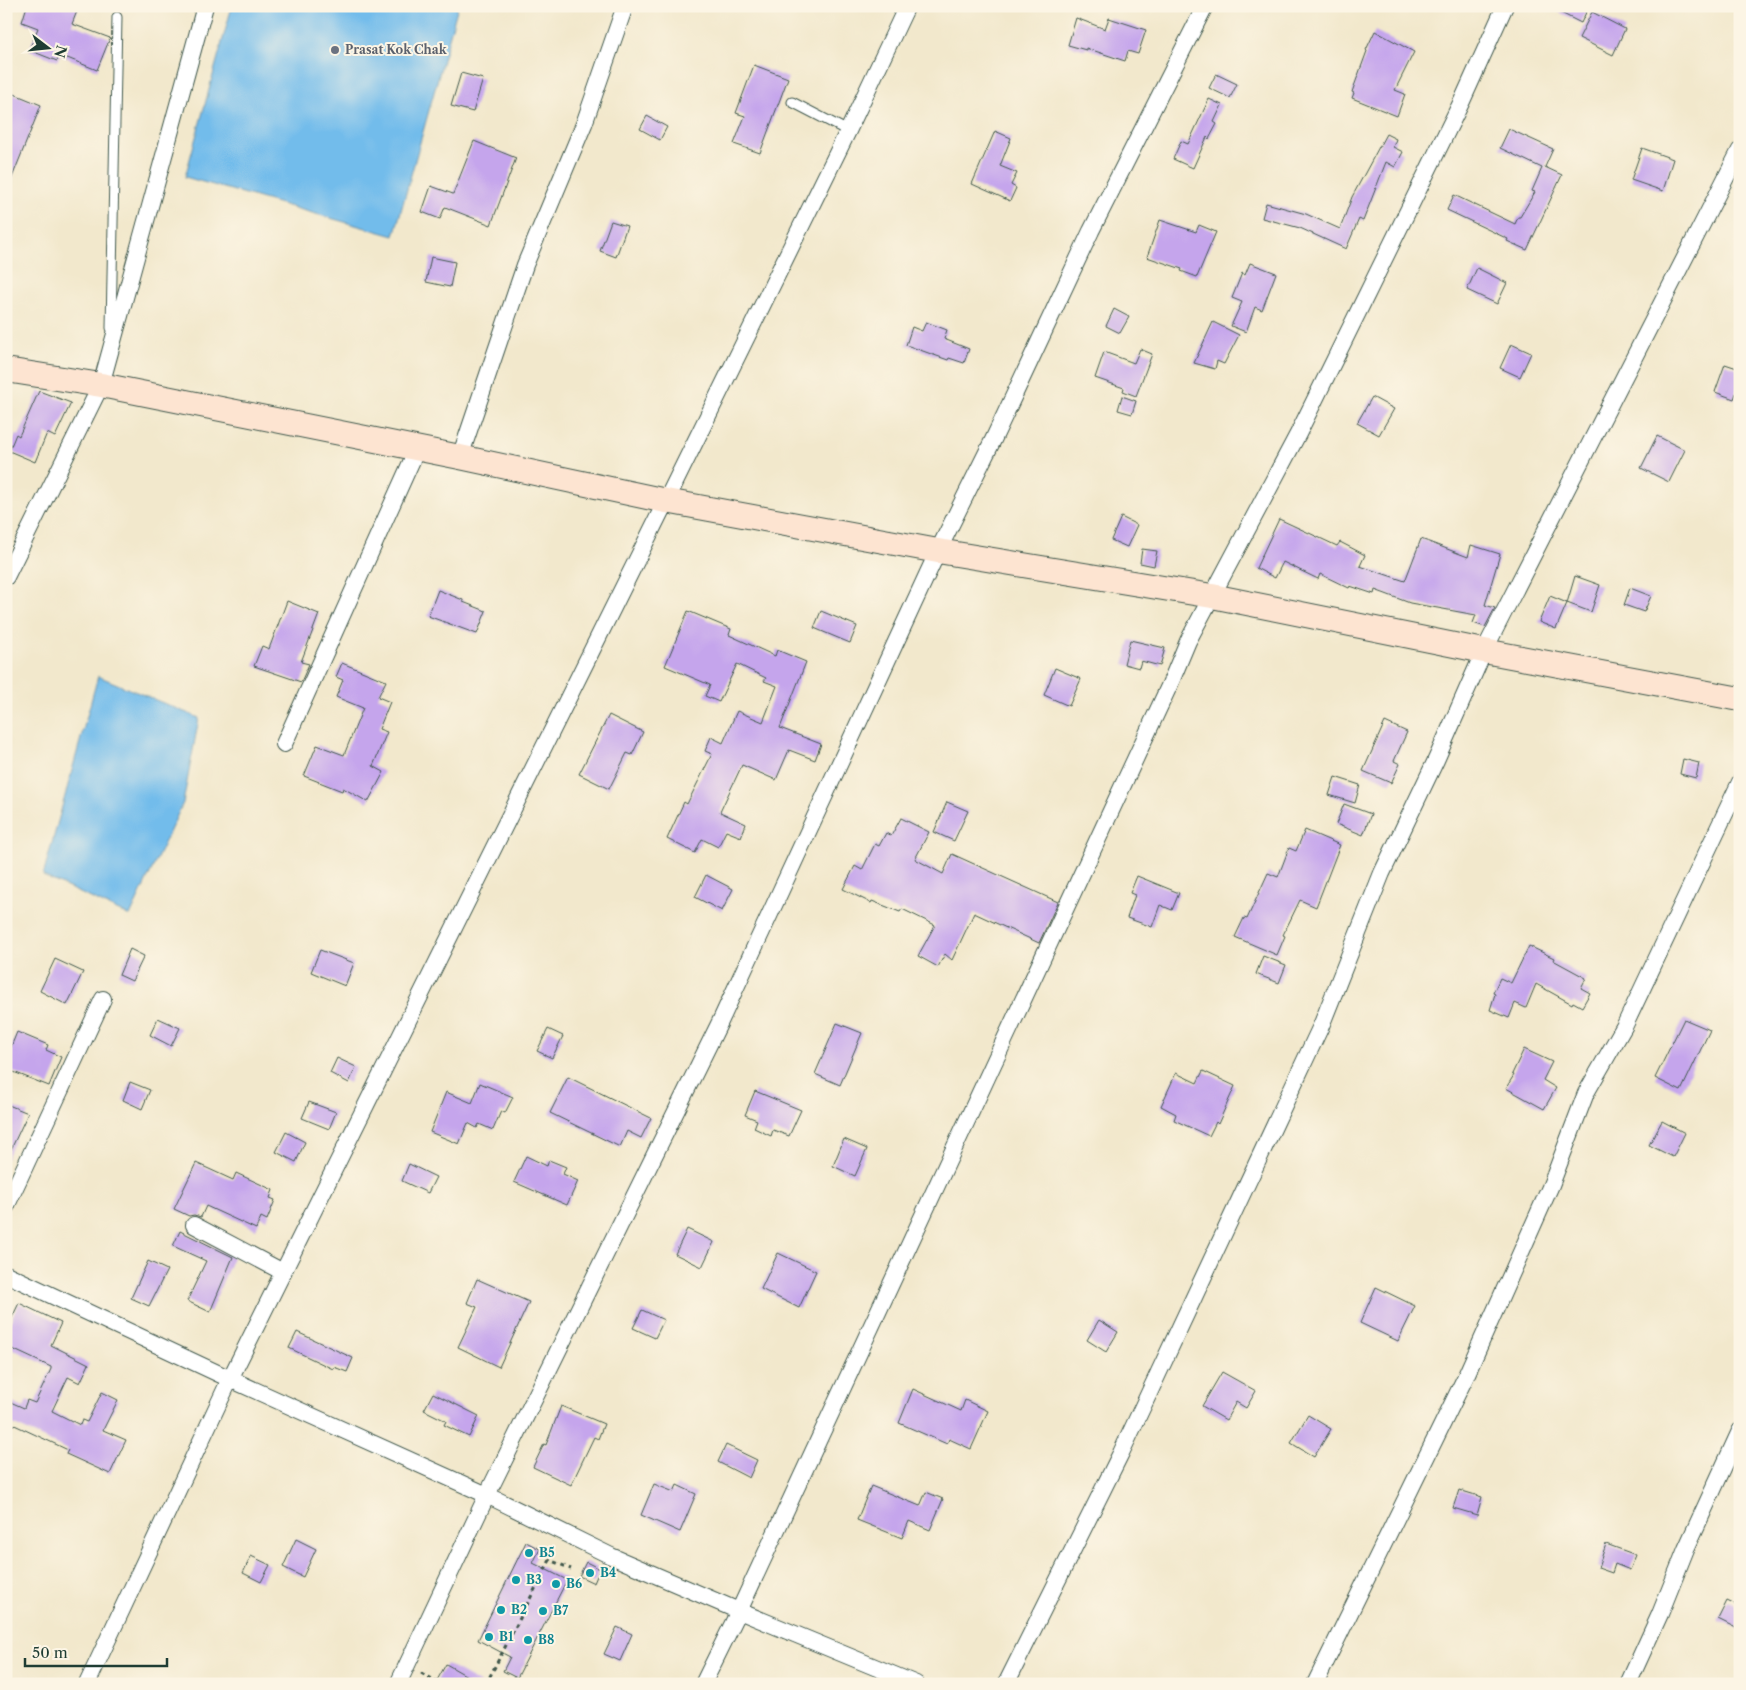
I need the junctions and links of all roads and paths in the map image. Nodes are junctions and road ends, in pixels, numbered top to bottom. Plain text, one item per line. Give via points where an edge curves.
1 (205, 6) edge
2 (625, 6) edge
3 (907, 6) edge
4 (1205, 6) edge
5 (1505, 6) edge
6 (117, 17) dead end
7 (792, 102) dead end
8 (848, 131) junction
9 (1740, 150) edge
10 (112, 348) junction
11 (6, 370) edge
12 (103, 380) junction
13 (417, 449) junction
14 (460, 457) junction
15 (666, 500) junction
16 (938, 551) junction
17 (6, 577) edge
18 (1212, 596) junction
19 (1484, 651) junction
20 (1740, 699) edge
21 (284, 744) dead end
22 (1740, 782) edge
23 (103, 999) dead end
24 (6, 1207) edge
25 (194, 1224) dead end
26 (283, 1272) junction
27 (6, 1274) edge
28 (230, 1379) junction
29 (1740, 1431) edge
30 (487, 1495) junction
31 (571, 1569) dead end
32 (740, 1611) junction
33 (407, 1666) junction
34 (87, 1684) edge
35 (398, 1684) edge
36 (442, 1684) edge
37 (486, 1684) edge
38 (703, 1684) edge
39 (916, 1684) edge
40 (1006, 1684) edge
41 (1314, 1684) edge
42 (1628, 1684) edge

1 - 10 street
2 - 14 street via 584,124 525,265
3 - 8 street
4 - 16 street via 1091,231
5 - 18 street via 1298,434
6 - 10 lane
7 - 8 lane
8 - 15 street
9 - 19 street
10 - 12 street
11 - 12 street
12 - 13 street
12 - 17 street
13 - 14 street
13 - 21 street
14 - 15 street
15 - 16 street
15 - 26 street
16 - 18 street
16 - 30 street via 719,1024
18 - 19 street
18 - 32 street via 1188,641
19 - 20 street
19 - 40 street via 1382,873 1321,1026 1121,1453
22 - 41 street via 1625,1025 1586,1093 1551,1184 1465,1378
23 - 24 street
25 - 26 street
26 - 28 street
27 - 28 street
28 - 30 street
28 - 34 street
29 - 42 street
30 - 32 street via 611,1556
30 - 33 street
31 - 37 path via 550,1560
32 - 38 street
32 - 39 street
33 - 35 street
33 - 36 path

